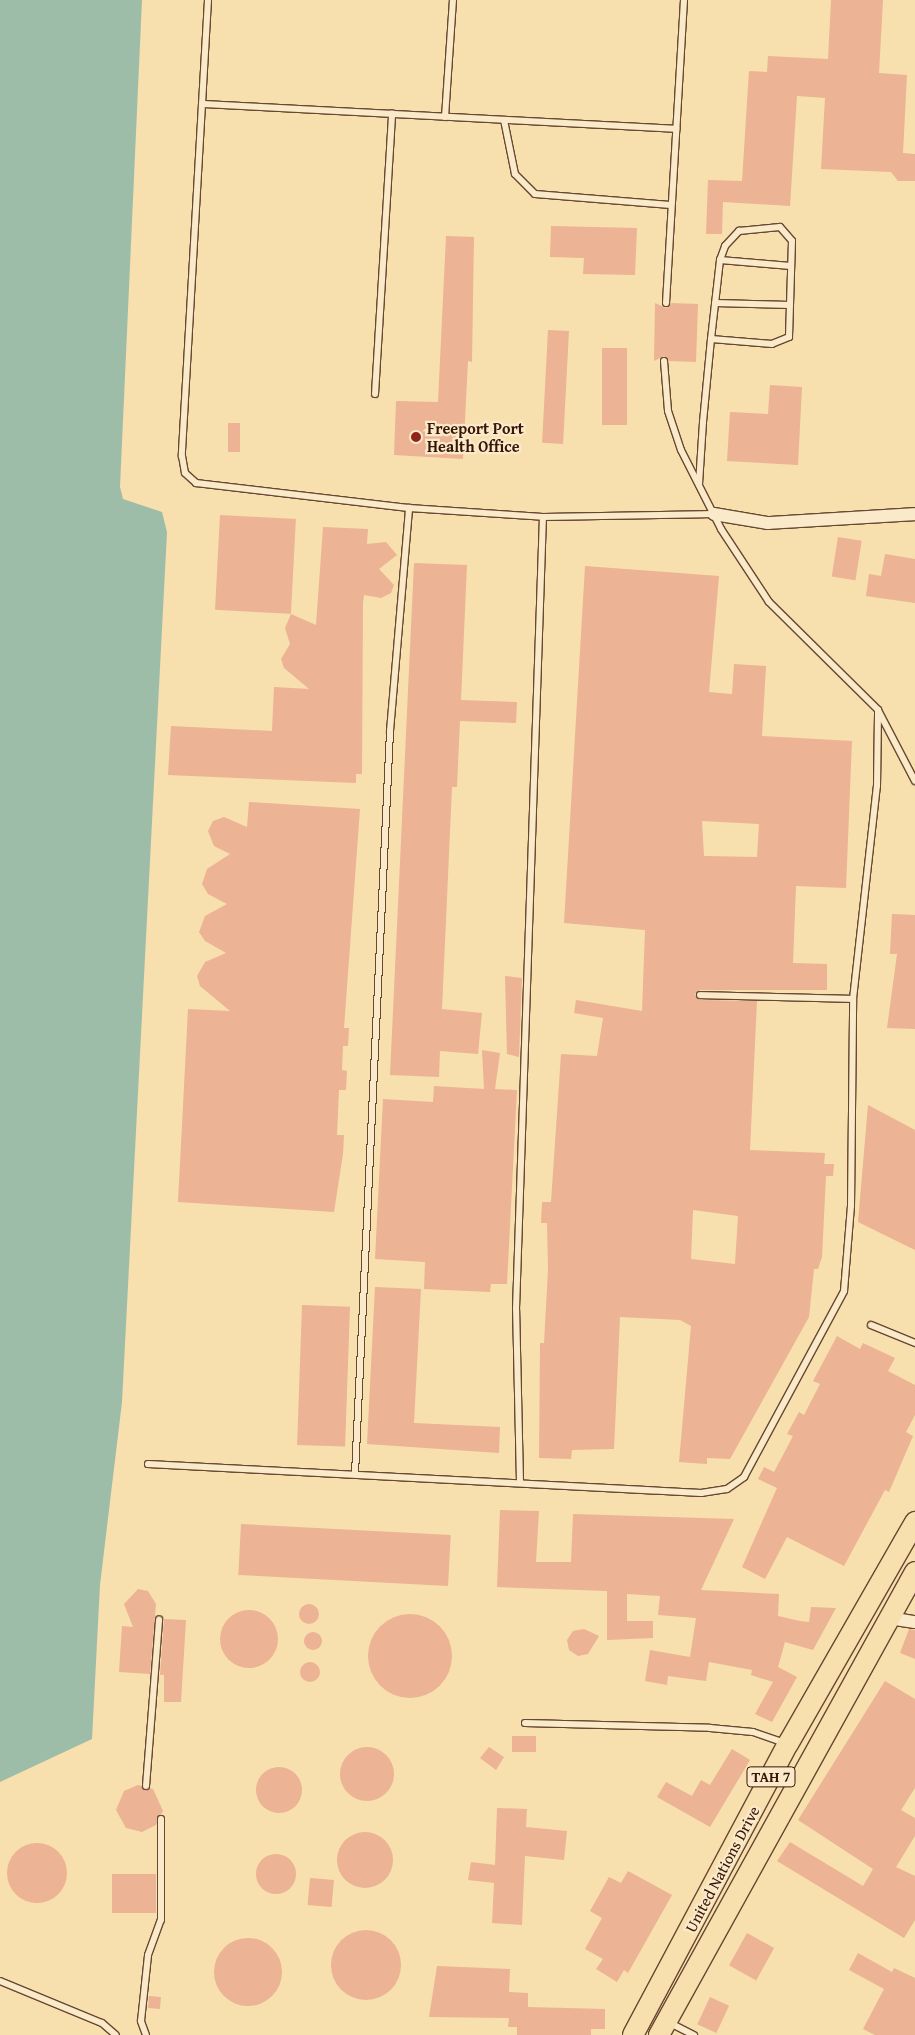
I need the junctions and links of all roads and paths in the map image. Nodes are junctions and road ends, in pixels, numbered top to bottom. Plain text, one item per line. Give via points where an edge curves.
1 (208, 0) edge
2 (453, 0) edge
3 (684, 0) edge
4 (202, 104) junction
5 (392, 114) junction
6 (445, 117) junction
7 (504, 120) junction
8 (676, 129) junction
9 (671, 205) junction
10 (720, 260) junction
11 (791, 266) junction
12 (666, 303) dead end
13 (715, 303) junction
14 (790, 305) junction
15 (711, 339) junction
16 (664, 361) dead end
17 (374, 394) dead end
18 (699, 485) junction
19 (409, 508) junction
20 (714, 514) junction
21 (915, 514) edge
22 (543, 517) junction
23 (878, 710) junction
24 (915, 781) edge
25 (700, 995) dead end
26 (853, 999) junction
27 (871, 1325) dead end
28 (915, 1343) edge
29 (148, 1464) dead end
30 (355, 1474) junction
31 (520, 1482) junction
32 (915, 1522) edge
33 (915, 1572) edge
34 (888, 1618) junction
35 (159, 1620) dead end
36 (915, 1622) edge
37 (525, 1723) dead end
38 (788, 1744) junction
39 (146, 1786) dead end
40 (160, 1819) dead end
41 (0, 1981) edge
42 (663, 2028) edge
43 (116, 2035) edge
44 (146, 2035) edge
45 (633, 2035) edge
46 (694, 2035) edge

1 - 4 lane
2 - 6 lane
3 - 8 lane
4 - 5 lane
4 - 19 lane via 182,456 185,473 196,484
5 - 6 lane
5 - 17 lane
6 - 7 lane
7 - 8 lane
7 - 9 lane via 515,174 535,194
8 - 9 lane
9 - 12 lane
10 - 11 lane
10 - 11 lane via 724,246 739,231 780,228 792,242
10 - 13 lane
11 - 14 lane
13 - 14 lane
13 - 15 lane
14 - 15 lane via 789,337 772,344
15 - 18 lane
16 - 18 lane via 668,411
18 - 20 lane
19 - 22 lane
19 - 30 lane via 390,731
20 - 21 street via 768,523
20 - 22 lane
20 - 23 lane via 769,602
22 - 31 lane via 516,1309
23 - 24 lane
23 - 26 lane via 877,786
25 - 26 lane
26 - 31 lane via 852,1206 844,1290 744,1477 727,1489 701,1493
27 - 28 lane
29 - 30 lane
30 - 31 lane
32 - 38 highway, United Nations Drive / TAH 7
33 - 34 highway, United Nations Drive / TAH 7
34 - 36 street
34 - 42 highway, United Nations Drive / TAH 7
35 - 39 lane
37 - 38 lane via 710,1728 753,1732
38 - 45 highway, United Nations Drive / TAH 7
40 - 44 lane via 161,1920 148,1956 141,2021
41 - 43 lane via 102,2023
42 - 46 lane

